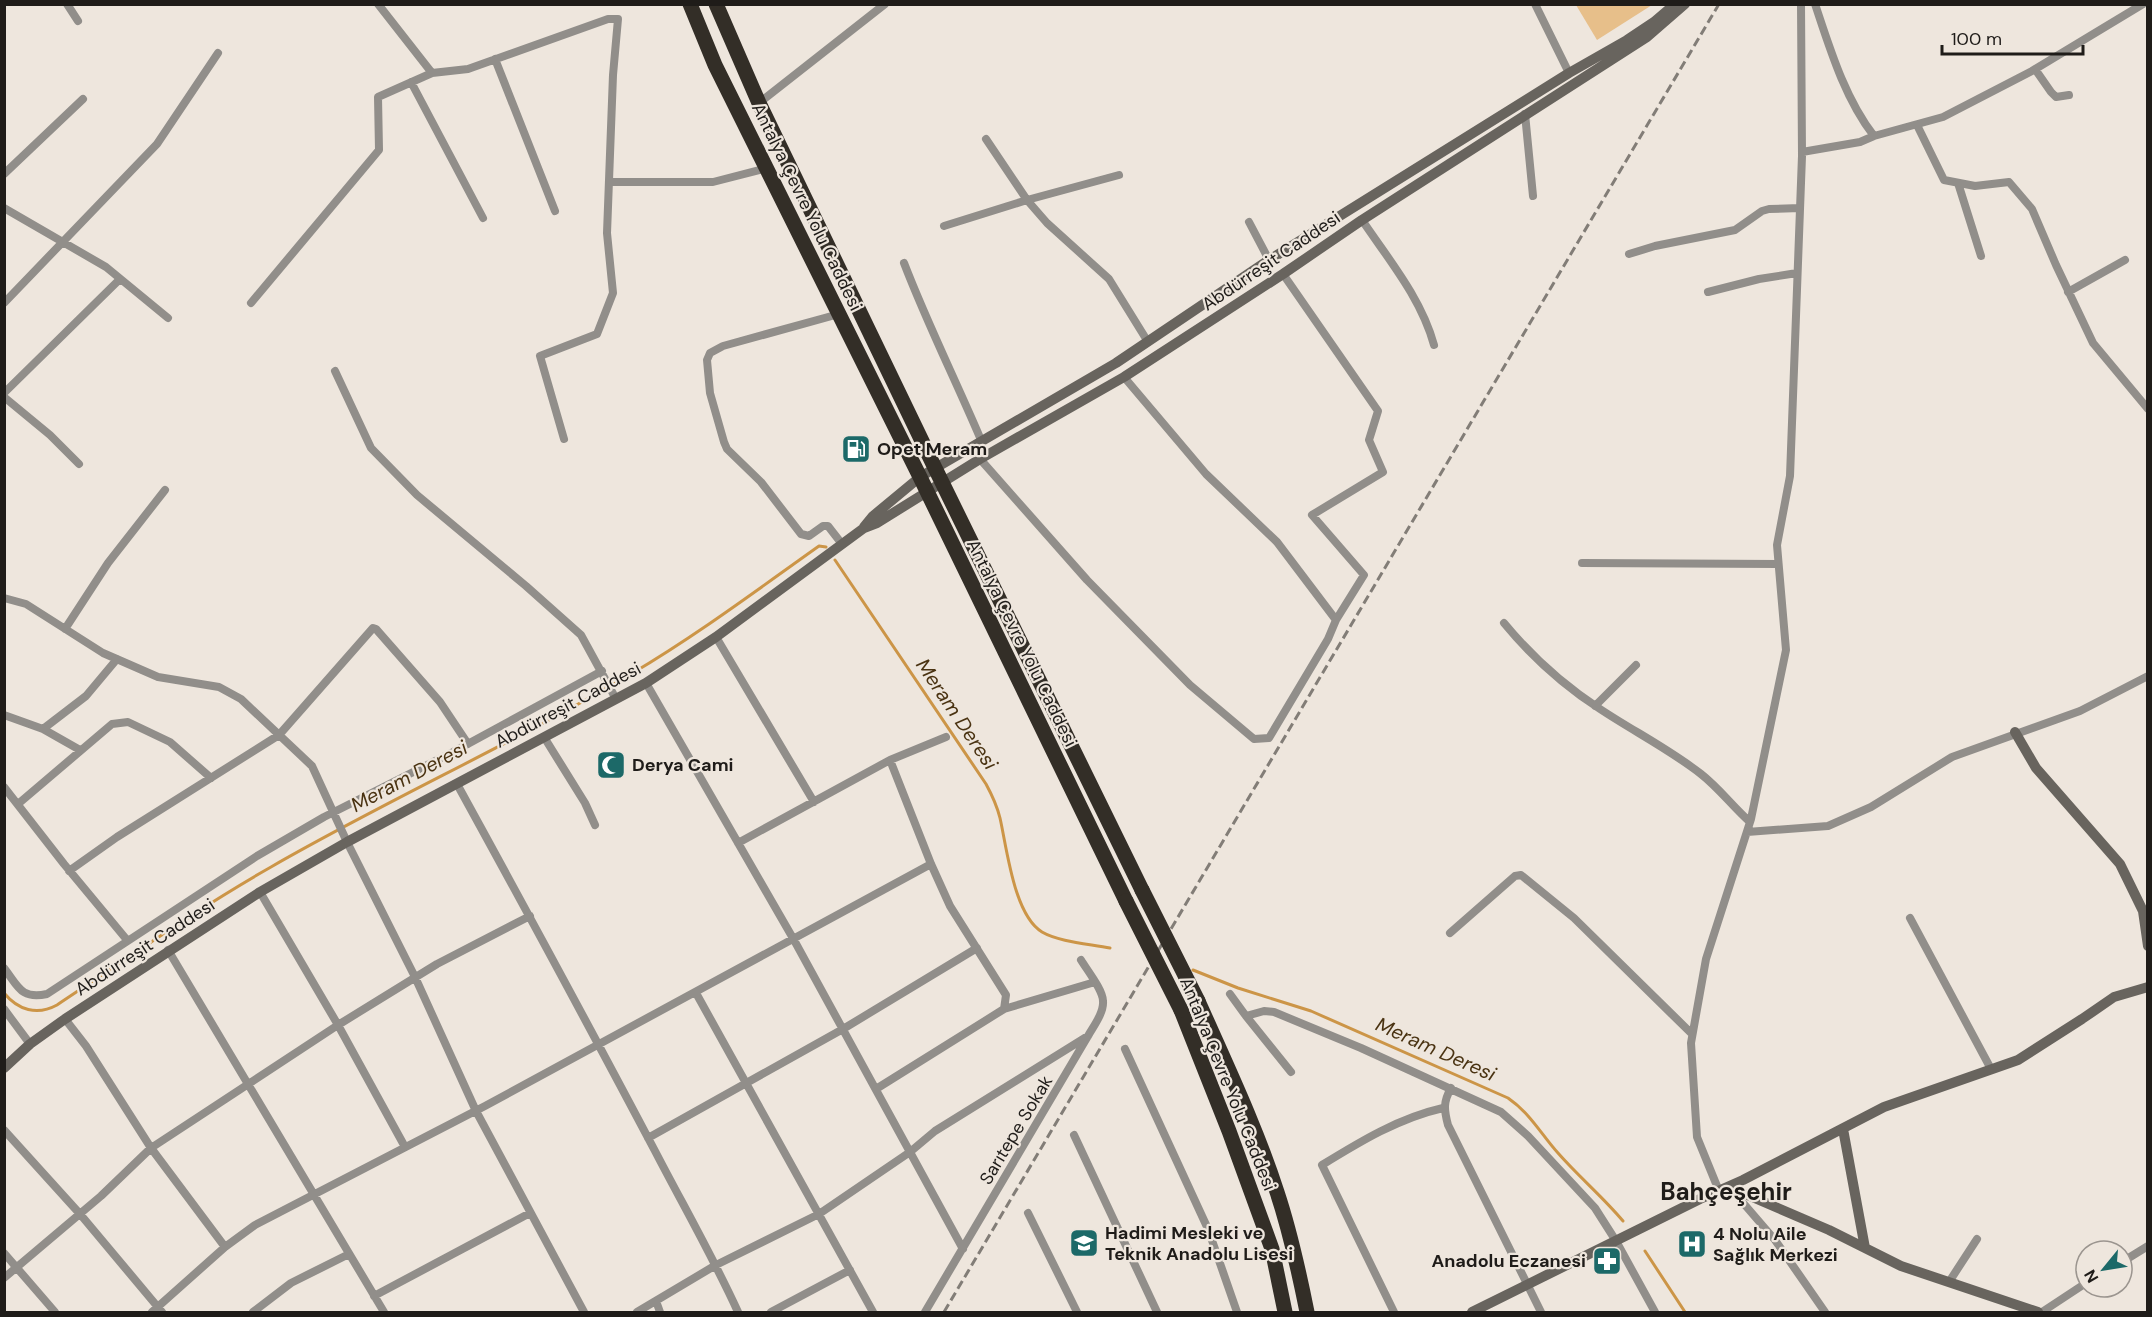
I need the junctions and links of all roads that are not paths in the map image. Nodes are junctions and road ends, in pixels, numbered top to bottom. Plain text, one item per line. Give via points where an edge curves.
1 (67, 4) edge
2 (378, 4) edge
3 (690, 4) edge
4 (716, 4) edge
5 (885, 4) edge
6 (1534, 4) edge
7 (1676, 4) edge
8 (1685, 4) edge
9 (1802, 4) edge
10 (1815, 4) edge
11 (2143, 4) edge
12 (78, 21) dead end
13 (218, 52) dead end
14 (495, 59) junction
15 (2035, 69) junction
16 (432, 73) junction
17 (1569, 73) junction
18 (411, 82) junction
19 (2069, 95) dead end
20 (83, 99) dead end
21 (759, 103) junction
22 (1525, 114) junction
23 (1917, 125) junction
24 (1874, 136) junction
25 (986, 139) dead end
26 (1802, 152) junction
27 (767, 168) junction
28 (4, 174) edge
29 (1119, 176) dead end
30 (609, 182) junction
31 (1958, 183) junction
32 (1533, 196) dead end
33 (1027, 200) junction
34 (4, 208) edge
35 (1800, 208) junction
36 (555, 211) dead end
37 (483, 218) dead end
38 (1362, 220) junction
39 (1249, 222) dead end
40 (944, 226) dead end
41 (63, 243) junction
42 (1629, 254) dead end
43 (1981, 256) dead end
44 (1269, 260) junction
45 (2125, 260) dead end
46 (903, 263) dead end
47 (1797, 273) junction
48 (1283, 274) junction
49 (120, 279) junction
50 (1708, 292) dead end
51 (2068, 292) junction
52 (4, 303) edge
53 (251, 303) dead end
54 (839, 314) junction
55 (168, 318) dead end
56 (1148, 342) junction
57 (1434, 345) dead end
58 (335, 371) dead end
59 (1124, 376) junction
60 (4, 395) edge
61 (2148, 409) edge
62 (564, 439) dead end
63 (981, 440) junction
64 (980, 459) junction
65 (79, 464) dead end
66 (935, 468) junction
67 (920, 477) junction
68 (942, 482) junction
69 (165, 490) dead end
70 (927, 492) junction
71 (864, 528) junction
72 (842, 544) junction
73 (1582, 563) dead end
74 (1778, 564) junction
75 (4, 598) edge
76 (1336, 620) junction
77 (1504, 623) dead end
78 (65, 629) junction
79 (716, 637) junction
80 (117, 659) junction
81 (1636, 665) dead end
82 (604, 675) junction
83 (2148, 676) edge
84 (646, 683) junction
85 (615, 695) junction
86 (1595, 706) junction
87 (4, 715) edge
88 (43, 729) junction
89 (2015, 732) junction
90 (279, 735) junction
91 (946, 736) dead end
92 (544, 737) junction
93 (468, 744) junction
94 (80, 750) junction
95 (890, 760) junction
96 (211, 778) junction
97 (457, 783) junction
98 (4, 787) edge
99 (814, 802) junction
100 (18, 804) junction
101 (334, 812) junction
102 (1750, 822) junction
103 (595, 825) dead end
104 (1747, 832) junction
105 (345, 839) junction
106 (738, 843) junction
107 (931, 864) junction
108 (69, 871) junction
109 (260, 892) junction
110 (530, 916) junction
111 (1910, 918) dead end
112 (1450, 933) dead end
113 (127, 940) junction
114 (794, 940) junction
115 (2148, 946) edge
116 (977, 948) junction
117 (168, 950) junction
118 (1081, 960) dead end
119 (4, 968) edge
120 (416, 977) junction
121 (1095, 982) junction
122 (2148, 987) edge
123 (696, 993) junction
124 (1230, 994) dead end
125 (4, 1009) edge
126 (1004, 1009) junction
127 (1246, 1016) junction
128 (65, 1018) junction
129 (338, 1025) junction
130 (843, 1029) junction
131 (1692, 1034) junction
132 (1088, 1036) junction
133 (30, 1044) junction
134 (599, 1045) junction
135 (1125, 1049) dead end
136 (4, 1068) edge
137 (1991, 1069) junction
138 (1291, 1072) dead end
139 (746, 1083) junction
140 (248, 1084) junction
141 (1451, 1088) junction
142 (876, 1089) junction
143 (1443, 1108) junction
144 (476, 1111) junction
145 (1843, 1129) junction
146 (4, 1130) edge
147 (1074, 1135) dead end
148 (648, 1138) junction
149 (151, 1148) junction
150 (405, 1148) junction
151 (910, 1152) junction
152 (1724, 1189) junction
153 (314, 1195) junction
154 (530, 1213) junction
155 (1028, 1213) dead end
156 (80, 1214) junction
157 (819, 1214) junction
158 (1977, 1239) dead end
159 (1616, 1241) junction
160 (2148, 1246) edge
161 (225, 1247) junction
162 (1865, 1248) junction
163 (963, 1249) junction
164 (4, 1253) edge
165 (349, 1254) junction
166 (2134, 1255) edge
167 (716, 1265) junction
168 (18, 1267) junction
169 (850, 1270) junction
170 (4, 1278) edge
171 (1949, 1282) junction
172 (1527, 1285) junction
173 (2074, 1291) edge
174 (374, 1296) junction
175 (656, 1301) junction
176 (157, 1311) edge
177 (55, 1312) edge
178 (253, 1312) edge
179 (383, 1312) edge
180 (584, 1312) edge
181 (637, 1312) edge
182 (660, 1312) edge
183 (738, 1312) edge
184 (771, 1312) edge
185 (873, 1312) edge
186 (925, 1312) edge
187 (1077, 1312) edge
188 (1156, 1312) edge
189 (1237, 1312) edge
190 (1285, 1312) edge
191 (1307, 1312) edge
192 (1394, 1312) edge
193 (1472, 1312) edge
194 (1541, 1312) edge
195 (1655, 1312) edge
196 (1826, 1312) edge
197 (2040, 1312) edge

1 - 12 street
2 - 16 street
3 - 27 highway, Antalya Çevre Yolu Caddesi
4 - 21 highway, Antalya Çevre Yolu Caddesi
5 - 21 street
6 - 17 street
7 - 17 main road, Abdürreşit Caddesi via 1641,31
8 - 22 main road, Abdürreşit Caddesi via 1647,37
9 - 26 street
10 - 24 street via 1860,118
11 - 15 street
13 - 41 street via 157,144
14 - 16 street via 468,69
14 - 30 street via 618,18
14 - 36 street
15 - 19 street via 2056,97
15 - 23 street via 1943,117
16 - 18 street
17 - 44 main road, Abdürreşit Caddesi
18 - 37 street
18 - 53 street via 378,97 379,150
20 - 28 street
21 - 66 highway, Antalya Çevre Yolu Caddesi
22 - 32 street
22 - 38 main road, Abdürreşit Caddesi
23 - 24 street
23 - 31 street via 1944,180
24 - 26 street
25 - 33 street
26 - 35 street
27 - 30 street via 713,182
27 - 54 highway, Antalya Çevre Yolu Caddesi
29 - 33 street
30 - 62 street via 607,233 613,292 597,334 540,356
31 - 43 street
31 - 51 street via 1975,186 2009,182 2032,209
33 - 40 street
33 - 56 street via 1109,279
34 - 41 street
35 - 42 street via 1769,208 1735,230
35 - 47 street
38 - 48 main road, Abdürreşit Caddesi
38 - 57 street via 1414,296
39 - 44 street
41 - 49 street
41 - 52 street
44 - 56 main road, Abdürreşit Caddesi
45 - 51 street
46 - 63 street
47 - 50 street
47 - 74 street via 1790,476 1777,545
48 - 59 main road, Abdürreşit Caddesi
48 - 76 street via 1378,411 1369,440 1383,472 1312,515 1364,575
49 - 55 street
49 - 60 street
51 - 61 street via 2093,343
54 - 67 highway, Antalya Çevre Yolu Caddesi
54 - 72 street via 723,346 710,353 707,360 710,393 727,449 761,482 801,534 809,536 828,526
56 - 63 main road, Abdürreşit Caddesi
58 - 82 street via 371,448 417,495 581,635
59 - 64 main road, Abdürreşit Caddesi
59 - 76 street via 1206,474 1277,542
60 - 65 street
63 - 66 main road, Abdürreşit Caddesi
64 - 68 main road, Abdürreşit Caddesi
64 - 76 street via 1087,580 1190,684 1254,739 1269,738
66 - 67 main road, Abdürreşit Caddesi
66 - 68 highway, Antalya Çevre Yolu Caddesi
67 - 70 highway, Antalya Çevre Yolu Caddesi
67 - 71 main road, Abdürreşit Caddesi
68 - 70 main road, Abdürreşit Caddesi
68 - 191 highway, Antalya Çevre Yolu Caddesi, bridge via 1236,1085 1277,1192
69 - 78 street via 108,563
70 - 71 main road, Abdürreşit Caddesi
70 - 190 highway, Antalya Çevre Yolu Caddesi, bridge via 1181,1010 1272,1250
71 - 72 main road, Abdürreşit Caddesi
72 - 79 main road, Abdürreşit Caddesi
73 - 74 street
74 - 102 street via 1786,650
75 - 78 street via 26,604
77 - 86 street via 1533,657
78 - 80 street
79 - 84 main road, Abdürreşit Caddesi
79 - 99 street
80 - 88 street via 86,696
80 - 90 street via 158,677 219,687 241,699
81 - 86 street
82 - 85 street
82 - 93 street
83 - 89 street via 2080,711
84 - 85 main road, Abdürreşit Caddesi
84 - 106 street
85 - 92 main road, Abdürreşit Caddesi
86 - 102 street via 1702,775
87 - 88 street
88 - 94 street
89 - 104 street via 1952,757 1871,807 1828,826
89 - 115 main road via 2036,768 2120,864 2143,911
90 - 93 street via 373,628 440,702
90 - 96 street
90 - 101 street via 312,766
91 - 95 street
92 - 97 main road, Abdürreşit Caddesi
92 - 103 street
93 - 101 street
94 - 96 street via 112,724 128,722 170,742
94 - 100 street
95 - 99 street
95 - 107 street
96 - 108 street
97 - 105 main road, Abdürreşit Caddesi
97 - 110 street
98 - 100 street
99 - 106 street
100 - 108 street
101 - 105 street
101 - 113 street via 257,856
102 - 104 street
104 - 131 street via 1706,959
105 - 109 main road, Abdürreşit Caddesi
105 - 120 street
106 - 114 street
107 - 114 street
107 - 116 street via 950,906
108 - 113 street
109 - 117 main road, Abdürreşit Caddesi
109 - 129 street
110 - 120 street
110 - 134 street
111 - 137 street
112 - 131 street via 1515,876 1521,875 1574,918
113 - 119 street via 39,996 24,994
114 - 123 street
114 - 130 street
116 - 126 street via 1006,994
116 - 130 street
117 - 128 main road, Abdürreşit Caddesi
117 - 140 street
118 - 121 street, Sarıtepe Sokak
120 - 129 street
120 - 144 street
121 - 126 street
121 - 132 street, Sarıtepe Sokak via 1103,1001
122 - 137 main road via 2114,997 2018,1060
123 - 134 street
123 - 139 street
124 - 127 street
125 - 133 street
126 - 142 street
127 - 138 street
127 - 141 street via 1274,1012
128 - 133 main road, Abdürreşit Caddesi
128 - 149 street
129 - 140 street
129 - 150 street
130 - 139 street
130 - 142 street
131 - 152 street via 1697,1137
132 - 151 street via 935,1131
132 - 163 street, Sarıtepe Sokak
133 - 136 main road, Abdürreşit Caddesi
134 - 144 street
134 - 148 street
135 - 189 street via 1208,1229
137 - 145 main road via 1884,1107
139 - 148 street
139 - 157 street
140 - 149 street
140 - 153 street
141 - 143 street
141 - 159 street via 1501,1112 1528,1136 1595,1208
142 - 151 street
143 - 172 street
143 - 192 street via 1386,1128 1322,1165
144 - 150 street
144 - 154 street
145 - 152 main road
145 - 162 main road
146 - 156 street
147 - 188 street
148 - 167 street
149 - 156 street
149 - 161 street
150 - 153 street
151 - 157 street
151 - 163 street
152 - 159 main road
152 - 162 main road
152 - 196 street via 1775,1240
153 - 161 street via 255,1225
153 - 165 street
154 - 174 street
154 - 180 street
155 - 187 street
156 - 168 street
156 - 176 street
157 - 167 street
157 - 169 street
158 - 171 street
159 - 172 main road
159 - 195 street
160 - 166 street
161 - 176 street
162 - 171 main road via 1900,1266
163 - 186 street, Sarıtepe Sokak
164 - 168 street
165 - 174 street
165 - 178 street via 291,1283
167 - 175 street
167 - 183 street
168 - 170 street
168 - 177 street
169 - 184 street
169 - 185 street
171 - 197 main road
172 - 193 main road
172 - 194 street
173 - 197 street
174 - 179 street
175 - 181 street
175 - 182 street

